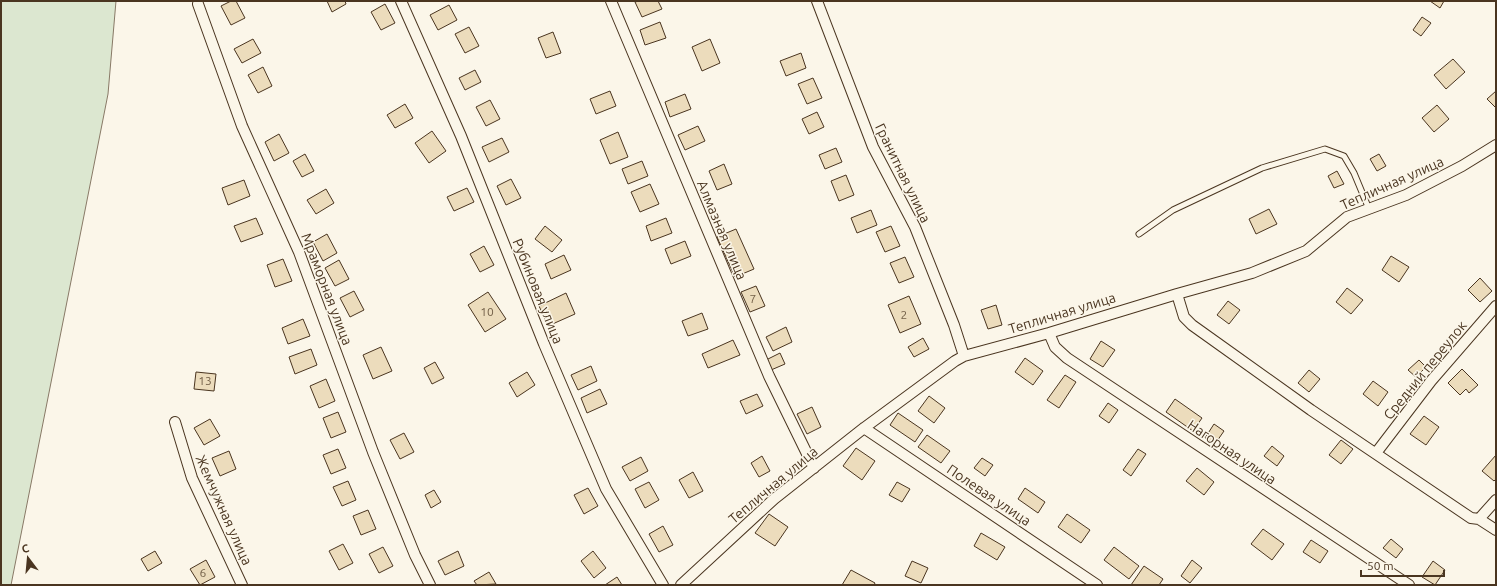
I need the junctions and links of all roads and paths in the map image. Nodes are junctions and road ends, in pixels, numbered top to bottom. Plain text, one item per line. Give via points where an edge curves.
1 (401, 1) edge
2 (611, 1) edge
3 (817, 1) edge
4 (198, 4) dead end
5 (1496, 145) edge
6 (1369, 209) junction
7 (1139, 234) dead end
8 (1177, 294) junction
9 (1496, 306) edge
10 (1049, 333) junction
11 (964, 356) junction
12 (175, 422) dead end
13 (864, 428) junction
14 (1376, 453) junction
15 (814, 468) junction
16 (1496, 500) edge
17 (1478, 519) junction
18 (1496, 530) edge
19 (242, 585) edge
20 (430, 585) edge
21 (663, 585) edge
22 (681, 585) edge
23 (1097, 585) edge
24 (1409, 585) edge

1 - 21 street, Рубиновая улица via 461,136 544,344 606,489
2 - 15 street, Алмазная улица via 766,368
3 - 11 street, Гранитная улица via 873,147 915,226
4 - 20 street, Мраморная улица via 242,126 299,252 373,452
5 - 6 street, Тепличная улица via 1406,195
6 - 7 lane via 1344,156 1324,149 1262,168 1173,210
6 - 8 street, Тепличная улица via 1347,217 1306,251 1252,273
8 - 10 street, Тепличная улица
8 - 14 street via 1184,317 1192,325
9 - 14 street, Средний переулок via 1432,381
10 - 11 street, Тепличная улица
10 - 24 street, Нагорная улица via 1055,347 1067,358
11 - 13 street, Тепличная улица
12 - 19 street, Жемчужная улица via 192,478
13 - 15 street, Тепличная улица
13 - 23 street, Полевая улица
14 - 17 street via 1470,518
15 - 22 street, Тепличная улица via 774,499
16 - 17 street
17 - 18 street

